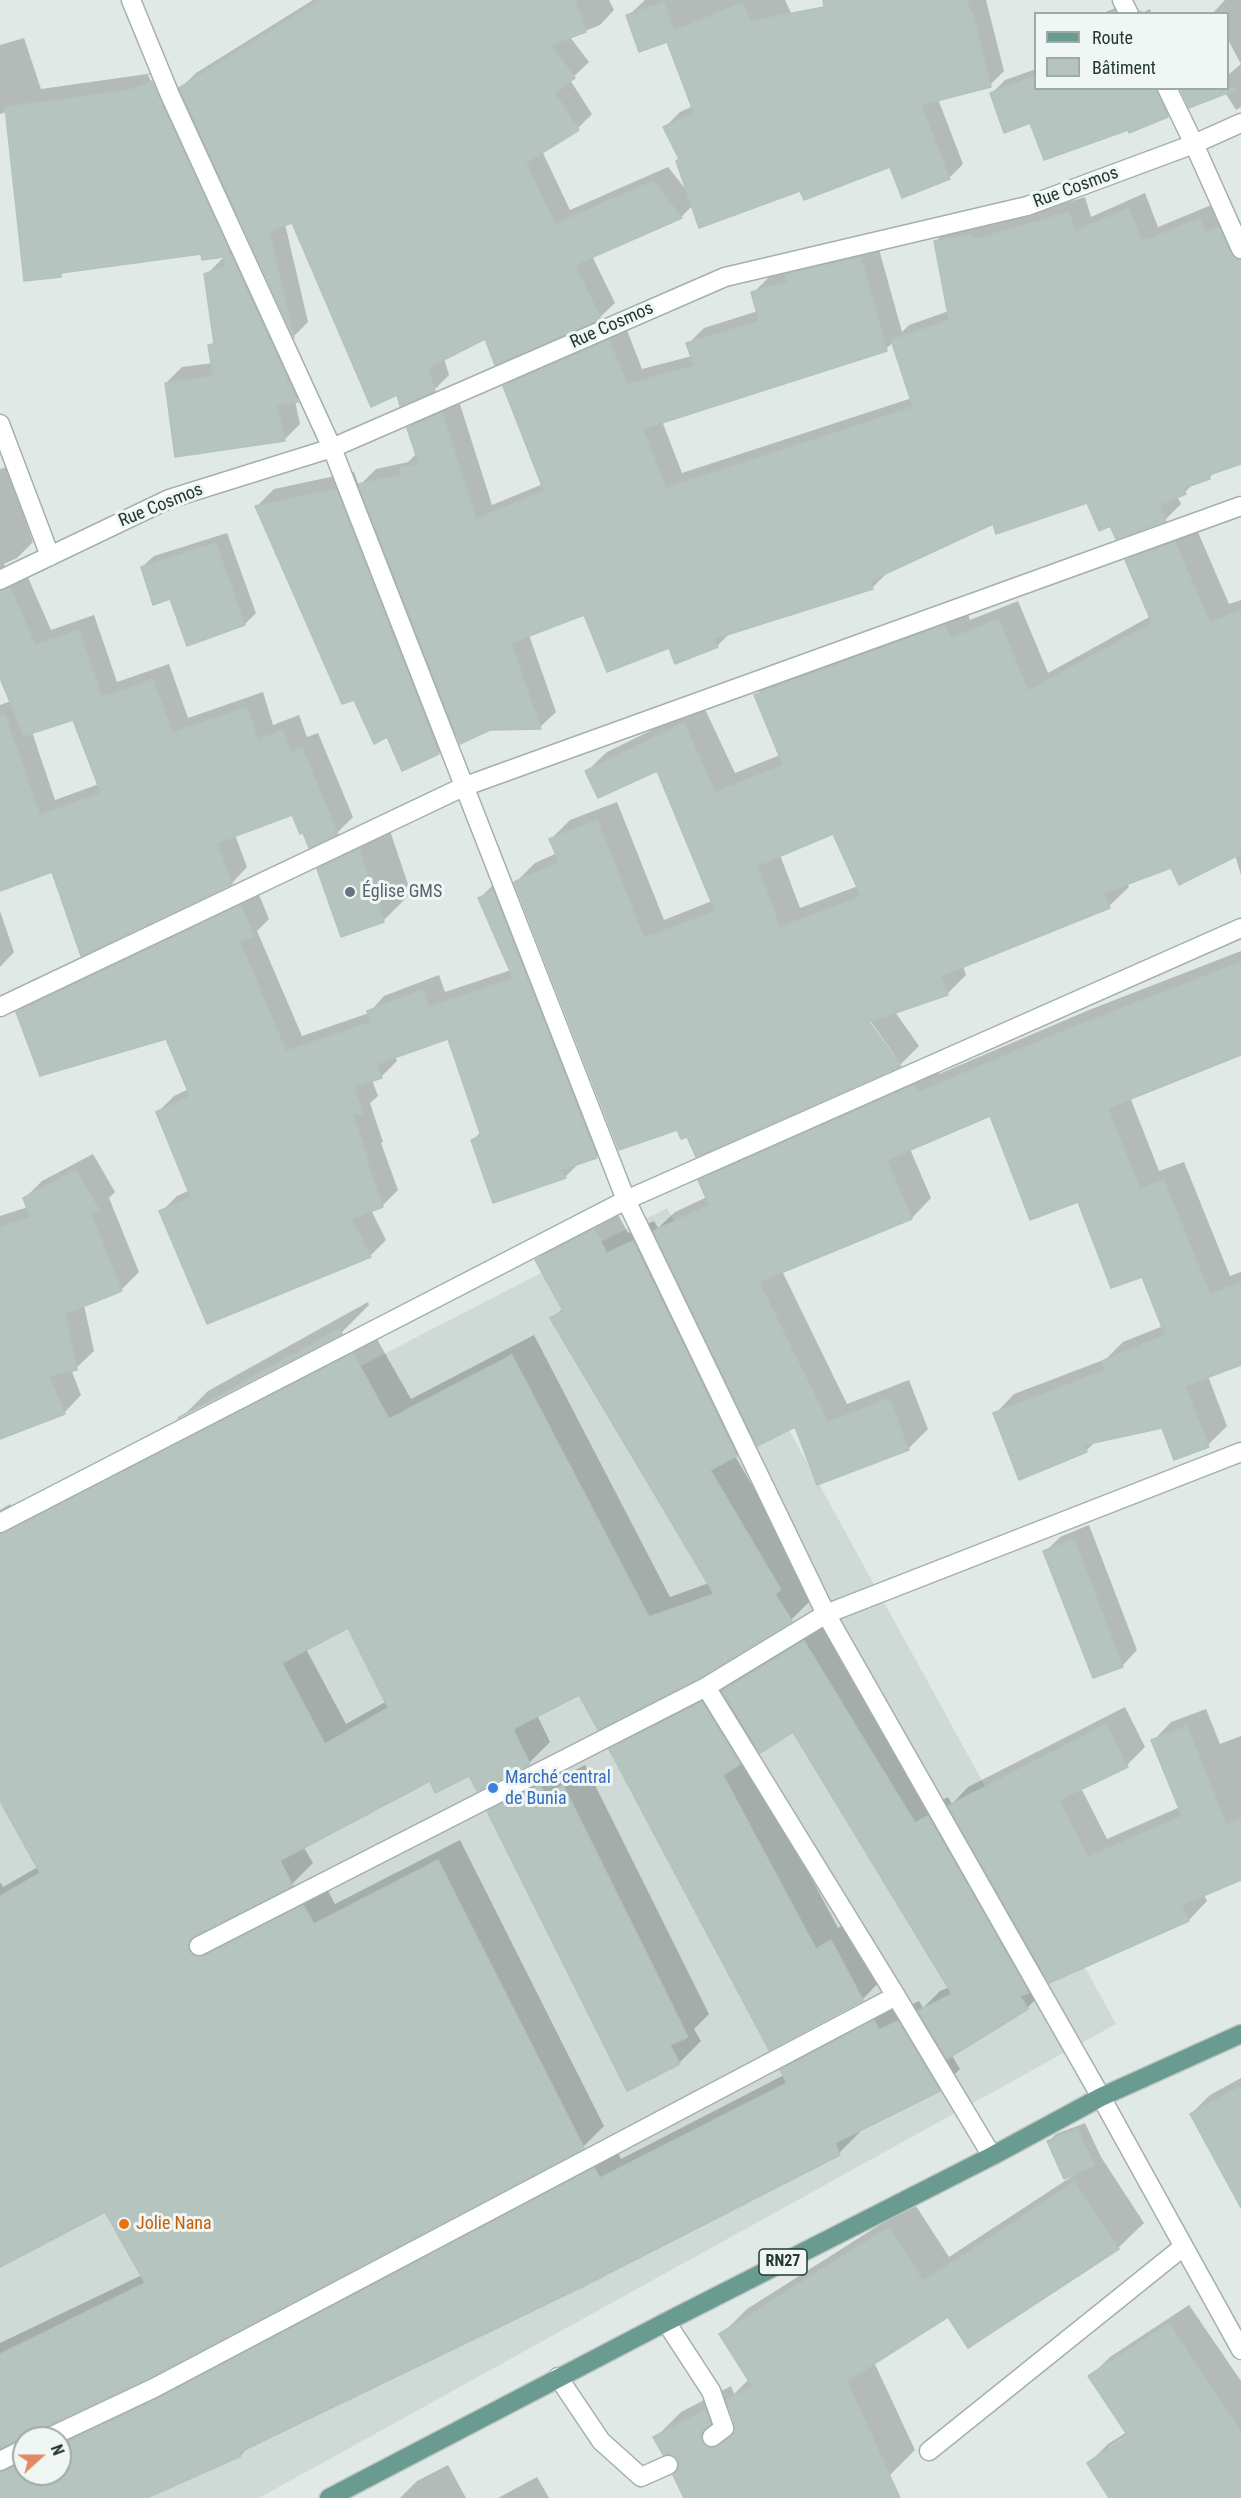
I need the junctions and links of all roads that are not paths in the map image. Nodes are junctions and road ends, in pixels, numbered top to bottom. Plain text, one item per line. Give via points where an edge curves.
1 (131, 0) edge
2 (1168, 90) edge
3 (1241, 123) edge
4 (1194, 144) junction
5 (1241, 249) edge
6 (0, 424) edge
7 (332, 448) junction
8 (1241, 506) edge
9 (50, 556) junction
10 (0, 580) edge
11 (463, 787) junction
12 (1241, 928) edge
13 (0, 1007) edge
14 (626, 1200) junction
15 (1241, 1452) edge
16 (0, 1523) edge
17 (826, 1614) junction
18 (705, 1688) junction
19 (199, 1946) dead end
20 (896, 1996) junction
21 (1241, 2034) edge
22 (1101, 2097) junction
23 (992, 2156) junction
24 (1183, 2247) junction
25 (666, 2322) junction
26 (1241, 2350) edge
27 (558, 2378) junction
28 (72, 2427) edge
29 (712, 2437) dead end
30 (929, 2451) dead end
31 (668, 2465) dead end
32 (330, 2498) edge

1 - 7 street via 170,95
2 - 4 street
3 - 4 street, Rue Cosmos
4 - 5 street
4 - 7 street, Rue Cosmos via 1027,206 725,277
6 - 9 street
7 - 9 street, Rue Cosmos via 169,499
7 - 11 street
8 - 11 street
9 - 10 street, Rue Cosmos
11 - 13 street
11 - 14 street
12 - 14 street
14 - 16 street
14 - 17 street
15 - 17 street
17 - 18 street
17 - 22 street
18 - 19 street
18 - 20 street
20 - 23 street
20 - 28 street via 154,2388
21 - 22 main road, RN27
22 - 23 main road, RN27
22 - 24 street
23 - 25 main road, RN27
24 - 26 street
24 - 30 street
25 - 27 main road, RN27
25 - 29 street via 711,2391 724,2428
27 - 31 street via 601,2441 641,2477
27 - 32 main road, RN27

